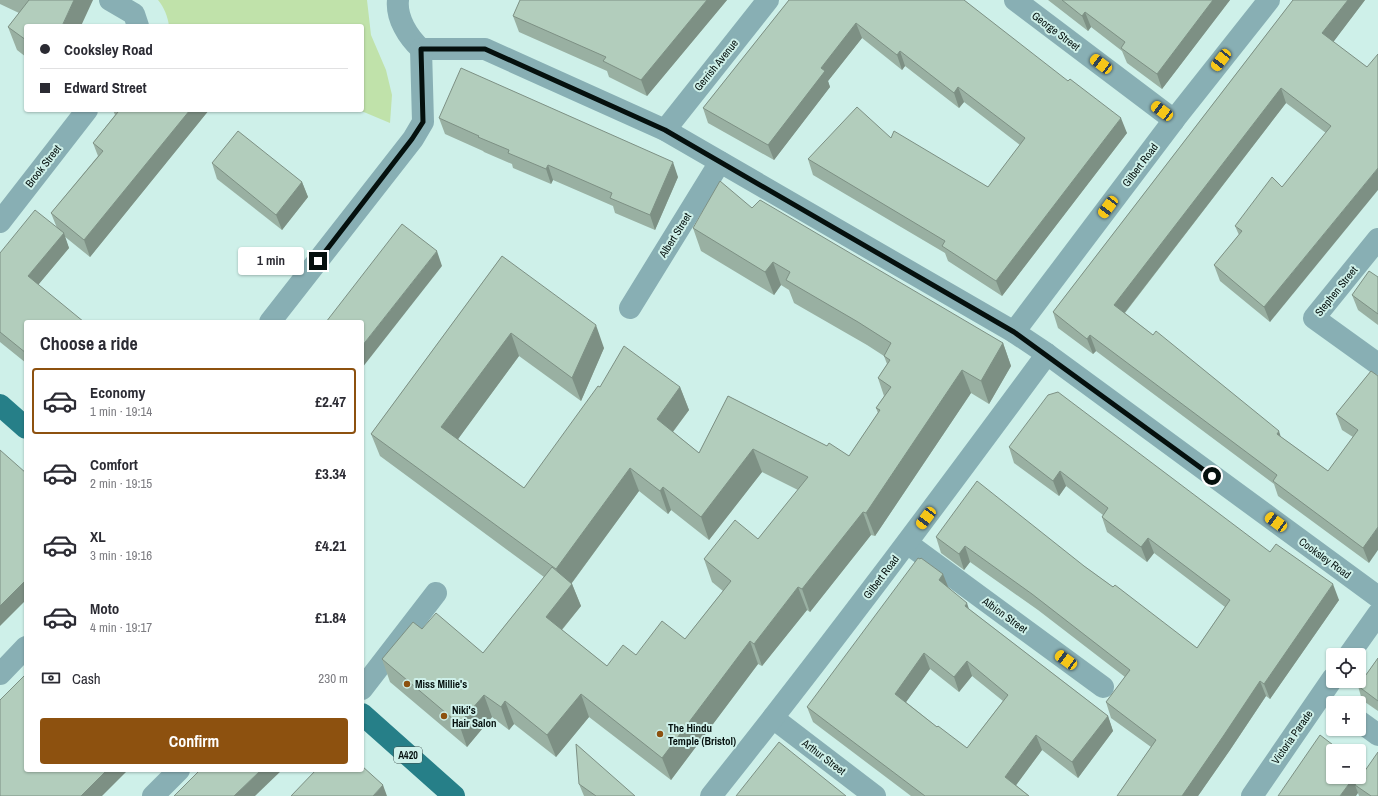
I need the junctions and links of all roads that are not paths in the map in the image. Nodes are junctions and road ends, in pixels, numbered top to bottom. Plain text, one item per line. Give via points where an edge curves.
1 (110, 0) edge
2 (398, 0) edge
3 (768, 0) edge
4 (1015, 0) edge
5 (1269, 0) edge
6 (137, 24) edge
7 (421, 49) junction
8 (85, 112) edge
9 (1174, 120) junction
10 (665, 130) junction
11 (720, 162) junction
12 (0, 222) edge
13 (1378, 239) edge
14 (630, 308) dead end
15 (272, 320) edge
16 (1014, 332) junction
17 (1047, 354) junction
18 (1378, 364) edge
19 (0, 405) edge
20 (24, 426) edge
21 (907, 543) junction
22 (436, 593) dead end
23 (1378, 597) edge
24 (1378, 614) edge
25 (1354, 648) edge
26 (24, 649) edge
27 (0, 674) edge
28 (364, 686) edge
29 (1103, 687) dead end
30 (1330, 692) edge
31 (364, 716) edge
32 (773, 718) junction
33 (1366, 726) edge
34 (1378, 735) edge
35 (177, 772) edge
36 (445, 793) edge
37 (153, 796) edge
38 (711, 796) edge
39 (874, 796) edge
40 (1252, 796) edge

1 - 6 street via 134,14
2 - 7 street via 397,7 405,28
3 - 10 street, Gerrish Avenue
4 - 9 street, George Street
5 - 9 street, Gilbert Road
7 - 10 street, Cooksley Road via 485,49
7 - 15 street via 423,122
8 - 12 street, Brook Street
9 - 16 street, Gilbert Road
10 - 11 street, Cooksley Road
11 - 14 street, Albert Street
11 - 16 street, Cooksley Road
13 - 18 street, Stephen Street via 1314,318
16 - 17 street, Cooksley Road
17 - 21 street, Gilbert Road
17 - 23 street, Cooksley Road
19 - 20 main road
21 - 29 street, Albion Street
21 - 32 street, Gilbert Road
22 - 28 street
24 - 25 street
26 - 27 street
30 - 40 street, Victoria Parade
31 - 36 main road, A420
32 - 38 street, Gilbert Road
32 - 39 street, Arthur Street
33 - 34 street
35 - 37 street

